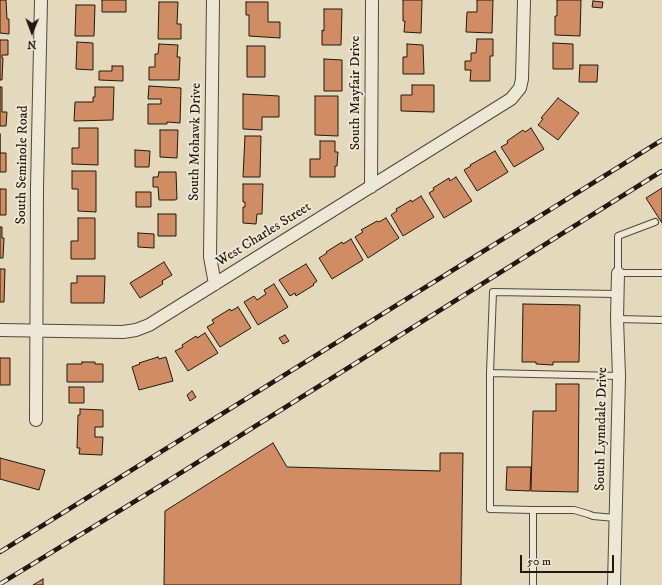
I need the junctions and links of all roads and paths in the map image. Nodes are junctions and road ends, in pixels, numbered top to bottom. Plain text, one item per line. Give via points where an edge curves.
1 (41, 0) edge
2 (213, 0) edge
3 (372, 0) edge
4 (524, 0) edge
5 (371, 186) junction
6 (655, 222) dead end
7 (618, 273) junction
8 (662, 273) edge
9 (215, 284) junction
10 (617, 294) junction
11 (617, 319) junction
12 (662, 320) edge
13 (0, 330) edge
14 (36, 330) junction
15 (490, 373) junction
16 (619, 376) junction
17 (36, 420) dead end
18 (533, 510) junction
19 (615, 518) junction
20 (533, 585) edge
21 (614, 585) edge

1 - 14 street, South Seminole Road
2 - 9 street, South Mohawk Drive via 210,258
3 - 5 street, South Mayfair Drive
4 - 5 street, West Charles Street via 523,68 520,88 511,99
5 - 9 street, West Charles Street
6 - 7 lane via 618,236
7 - 8 lane
7 - 10 street, South Lynndale Drive
9 - 14 street, West Charles Street via 149,325 136,330
10 - 11 street, South Lynndale Drive
10 - 15 lane via 493,292
11 - 12 lane
11 - 16 street, South Lynndale Drive
13 - 14 street, West Charles Street
14 - 17 street, South Seminole Road
15 - 16 lane
15 - 18 lane via 490,509
16 - 19 street, South Lynndale Drive
18 - 19 lane via 574,510 593,516
18 - 20 lane
19 - 21 street, South Lynndale Drive

